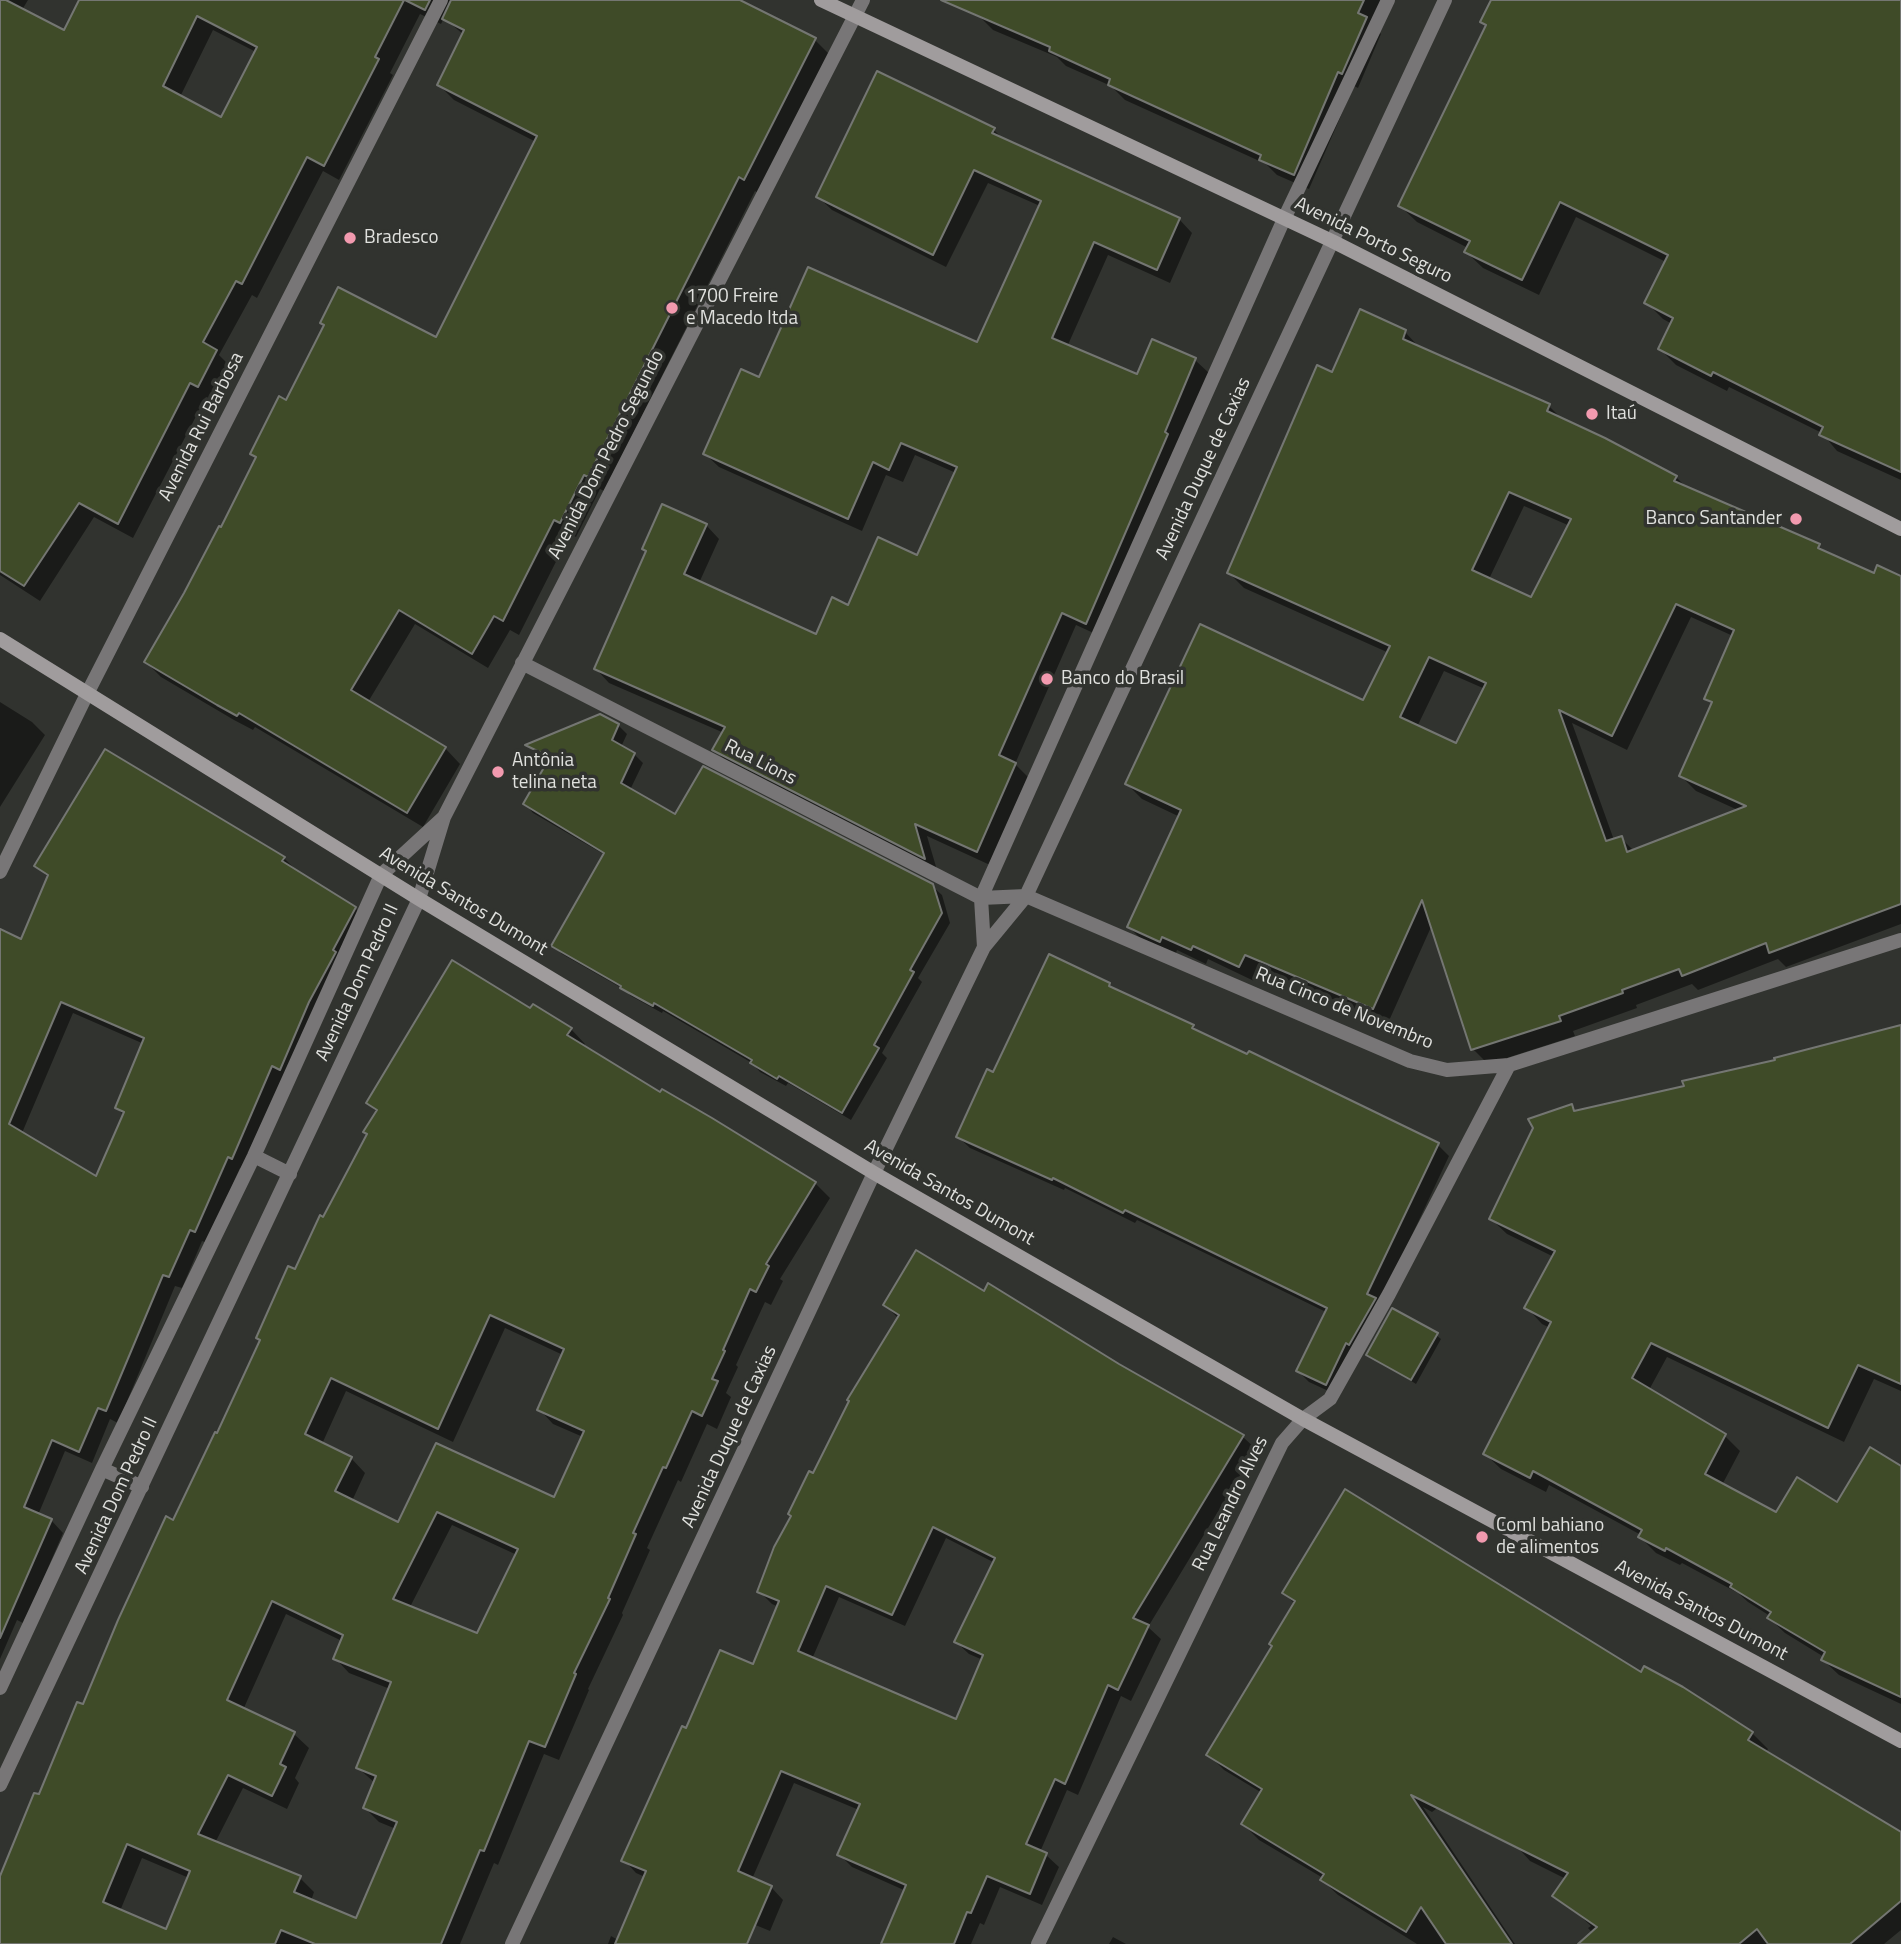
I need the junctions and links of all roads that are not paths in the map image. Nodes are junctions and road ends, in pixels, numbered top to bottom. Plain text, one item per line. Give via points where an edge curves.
1 (441, 0) edge
2 (821, 0) edge
3 (863, 0) edge
4 (1388, 0) edge
5 (1445, 0) edge
6 (855, 16) junction
7 (1284, 219) junction
8 (1332, 241) junction
9 (1901, 529) edge
10 (0, 639) edge
11 (522, 663) junction
12 (88, 692) junction
13 (444, 817) junction
14 (0, 872) edge
15 (381, 875) junction
16 (1026, 896) junction
17 (981, 898) junction
18 (419, 899) junction
19 (1901, 940) edge
20 (984, 947) junction
21 (1509, 1065) junction
22 (254, 1156) junction
23 (874, 1173) junction
24 (290, 1174) junction
25 (1303, 1419) junction
26 (102, 1469) junction
27 (142, 1487) junction
28 (0, 1688) edge
29 (1901, 1741) edge
30 (0, 1785) edge
31 (512, 1944) edge
32 (1038, 1944) edge

1 - 12 street, Avenida Rui Barbosa
2 - 6 main road, Avenida Porto Seguro
3 - 6 street, Avenida Dom Pedro Segundo
4 - 7 street, Avenida Duque de Caxias
5 - 8 street, Avenida Duque de Caxias
6 - 7 main road, Avenida Porto Seguro
6 - 11 street, Avenida Dom Pedro Segundo
7 - 8 main road, Avenida Porto Seguro
7 - 17 street, Avenida Duque de Caxias
8 - 9 main road, Avenida Porto Seguro
8 - 16 street, Avenida Duque de Caxias
10 - 12 main road, Avenida Santos Dumont
11 - 13 street, Avenida Dom Pedro Segundo
11 - 17 street, Rua Lions
12 - 14 street, Avenida Rui Barbosa
12 - 15 main road, Avenida Santos Dumont
13 - 15 street, Avenida Dom Pedro II
13 - 18 street, Avenida Dom Pedro II
15 - 18 main road, Avenida Santos Dumont
15 - 22 street, Avenida Dom Pedro II
16 - 17 street, Rua Cinco de Novembro
16 - 20 street, Avenida Duque de Caxias
16 - 21 street, Rua Cinco de Novembro via 1410,1061 1447,1070
17 - 20 street, Avenida Duque de Caxias
18 - 23 main road, Avenida Santos Dumont
18 - 24 street, Avenida Dom Pedro II
19 - 21 street, Rua Cinco de Novembro
20 - 23 street, Avenida Duque de Caxias
21 - 25 street, Rua Leandro Alves via 1330,1399
22 - 24 street
22 - 26 street, Avenida Dom Pedro II
23 - 25 main road, Avenida Santos Dumont
23 - 31 street, Avenida Duque de Caxias
24 - 27 street, Avenida Dom Pedro II
25 - 29 main road, Avenida Santos Dumont
25 - 32 street, Rua Leandro Alves via 1282,1443
26 - 27 street
26 - 28 street, Avenida Dom Pedro II
27 - 30 street, Avenida Dom Pedro II

